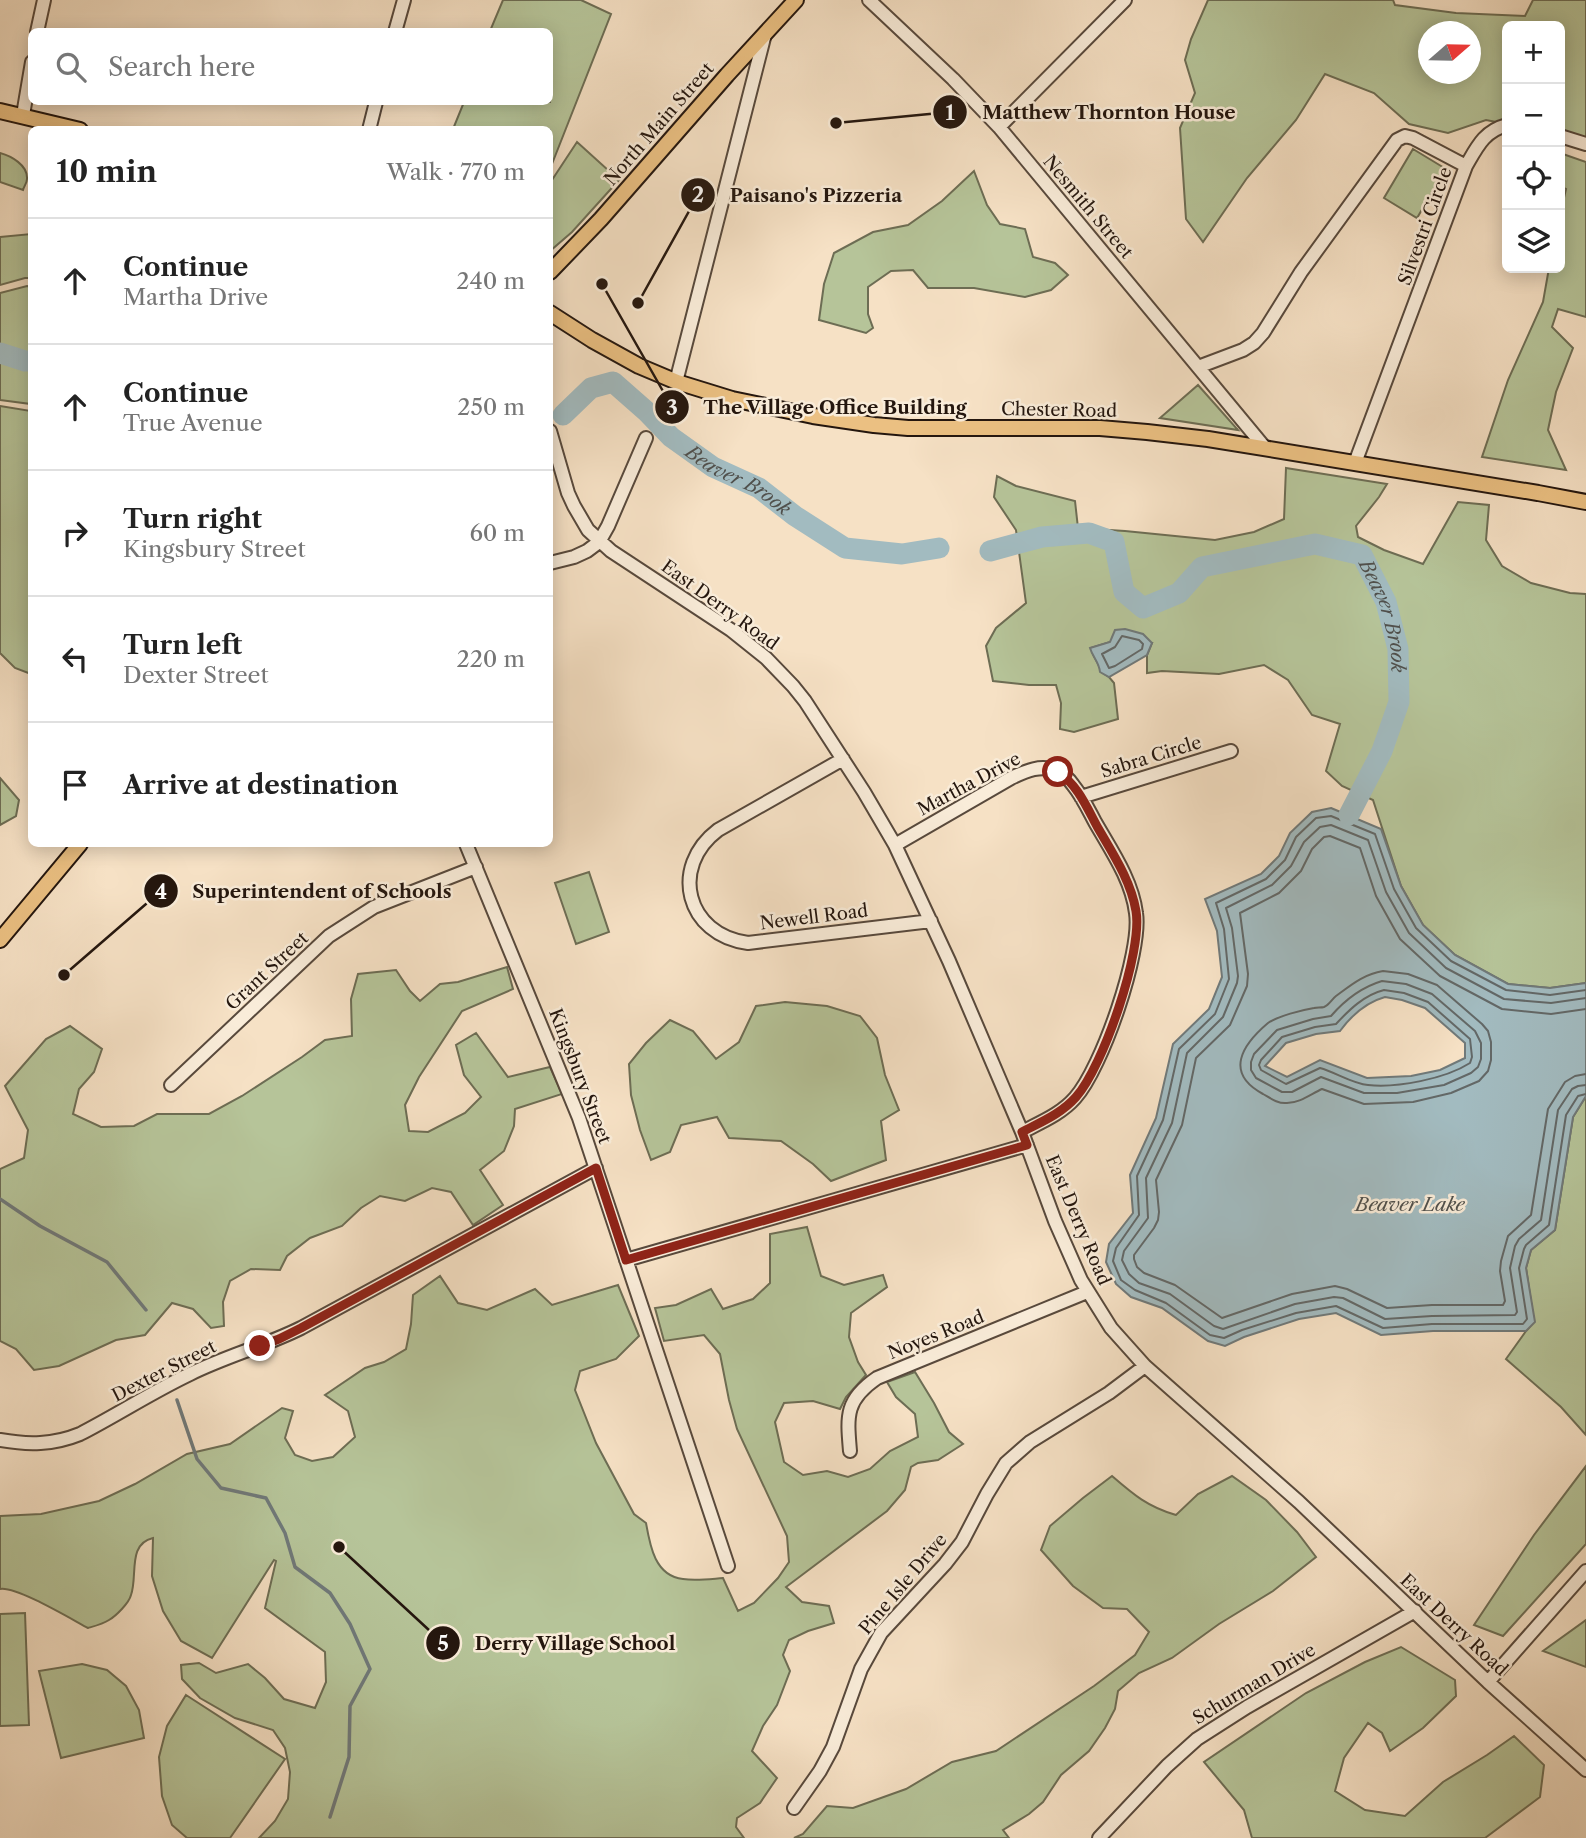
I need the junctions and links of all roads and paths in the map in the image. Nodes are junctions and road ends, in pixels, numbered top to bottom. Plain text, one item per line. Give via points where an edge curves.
1 (44, 0) edge
2 (404, 0) edge
3 (796, 0) edge
4 (869, 0) edge
5 (1125, 0) edge
6 (38, 28) edge
7 (396, 28) edge
8 (765, 34) junction
9 (28, 86) edge
10 (375, 105) edge
11 (0, 111) edge
12 (23, 115) junction
13 (65, 126) edge
14 (370, 126) edge
15 (999, 127) junction
16 (1502, 127) edge
17 (1565, 138) edge
18 (1586, 144) edge
19 (1466, 166) junction
20 (553, 269) edge
21 (553, 315) edge
22 (1198, 367) junction
23 (676, 382) junction
24 (646, 438) dead end
25 (553, 441) edge
26 (1266, 449) junction
27 (1355, 463) junction
28 (1586, 502) edge
29 (599, 542) junction
30 (553, 561) edge
31 (1231, 751) dead end
32 (843, 759) junction
33 (1081, 797) junction
34 (895, 845) junction
35 (78, 847) edge
36 (467, 847) edge
37 (475, 867) junction
38 (931, 921) junction
39 (0, 940) edge
40 (170, 1085) dead end
41 (1022, 1132) junction
42 (1027, 1145) junction
43 (596, 1168) junction
44 (626, 1260) junction
45 (1087, 1292) junction
46 (1145, 1366) junction
47 (0, 1440) edge
48 (850, 1451) dead end
49 (728, 1566) dead end
50 (1586, 1571) edge
51 (1415, 1611) junction
52 (1488, 1682) junction
53 (1586, 1770) edge
54 (794, 1808) dead end
55 (1099, 1838) edge

1 - 6 street
2 - 7 street
3 - 8 main road, North Main Street
4 - 15 street, Nesmith Street
5 - 15 street
8 - 20 main road, North Main Street
8 - 23 street
9 - 12 street
10 - 14 street
11 - 12 main road
12 - 13 main road
15 - 22 street, Nesmith Street
16 - 19 street via 1482,138
17 - 18 street
19 - 22 street, Silvestri Circle via 1413,138 1397,140 1301,272 1263,333 1243,350
19 - 27 street, Silvestri Circle
21 - 23 main road, Chester Road via 639,366
22 - 26 street, Nesmith Street
23 - 26 main road, Chester Road via 732,400 874,425 1100,428
24 - 29 street
25 - 29 street, East Derry Road via 573,506
26 - 27 main road, Chester Road
27 - 28 main road, Chester Road
29 - 30 street via 574,557
29 - 32 street, East Derry Road via 766,657 793,686
31 - 33 street, Sabra Circle
32 - 34 street, East Derry Road
32 - 38 street, Newell Road via 710,836 696,854 690,875 695,908 717,933 748,943
33 - 34 street, Martha Drive via 1058,772 1026,771
33 - 41 street, Martha Drive via 1130,890 1137,914 1135,939 1114,1019 1086,1082 1069,1105
34 - 38 street, East Derry Road
35 - 39 main road
36 - 37 street, Kingsbury Street
37 - 40 street, Grant Street via 373,907 340,928
37 - 43 street, Kingsbury Street via 569,1091
38 - 41 street, East Derry Road
41 - 42 street, East Derry Road
42 - 44 street
42 - 45 street, East Derry Road
43 - 44 street, Kingsbury Street
43 - 47 street, Dexter Street via 290,1334 188,1375 80,1434 48,1443
44 - 49 street, Kingsbury Street
45 - 46 street, East Derry Road
45 - 48 street, Noyes Road via 865,1386 850,1408
46 - 51 street, East Derry Road
46 - 54 street, Pine Isle Drive via 1040,1435 1006,1463 962,1542 876,1641 861,1669 834,1747
50 - 52 street
51 - 52 street, East Derry Road
51 - 55 street, Schurman Drive via 1197,1739
52 - 53 street, East Derry Road

